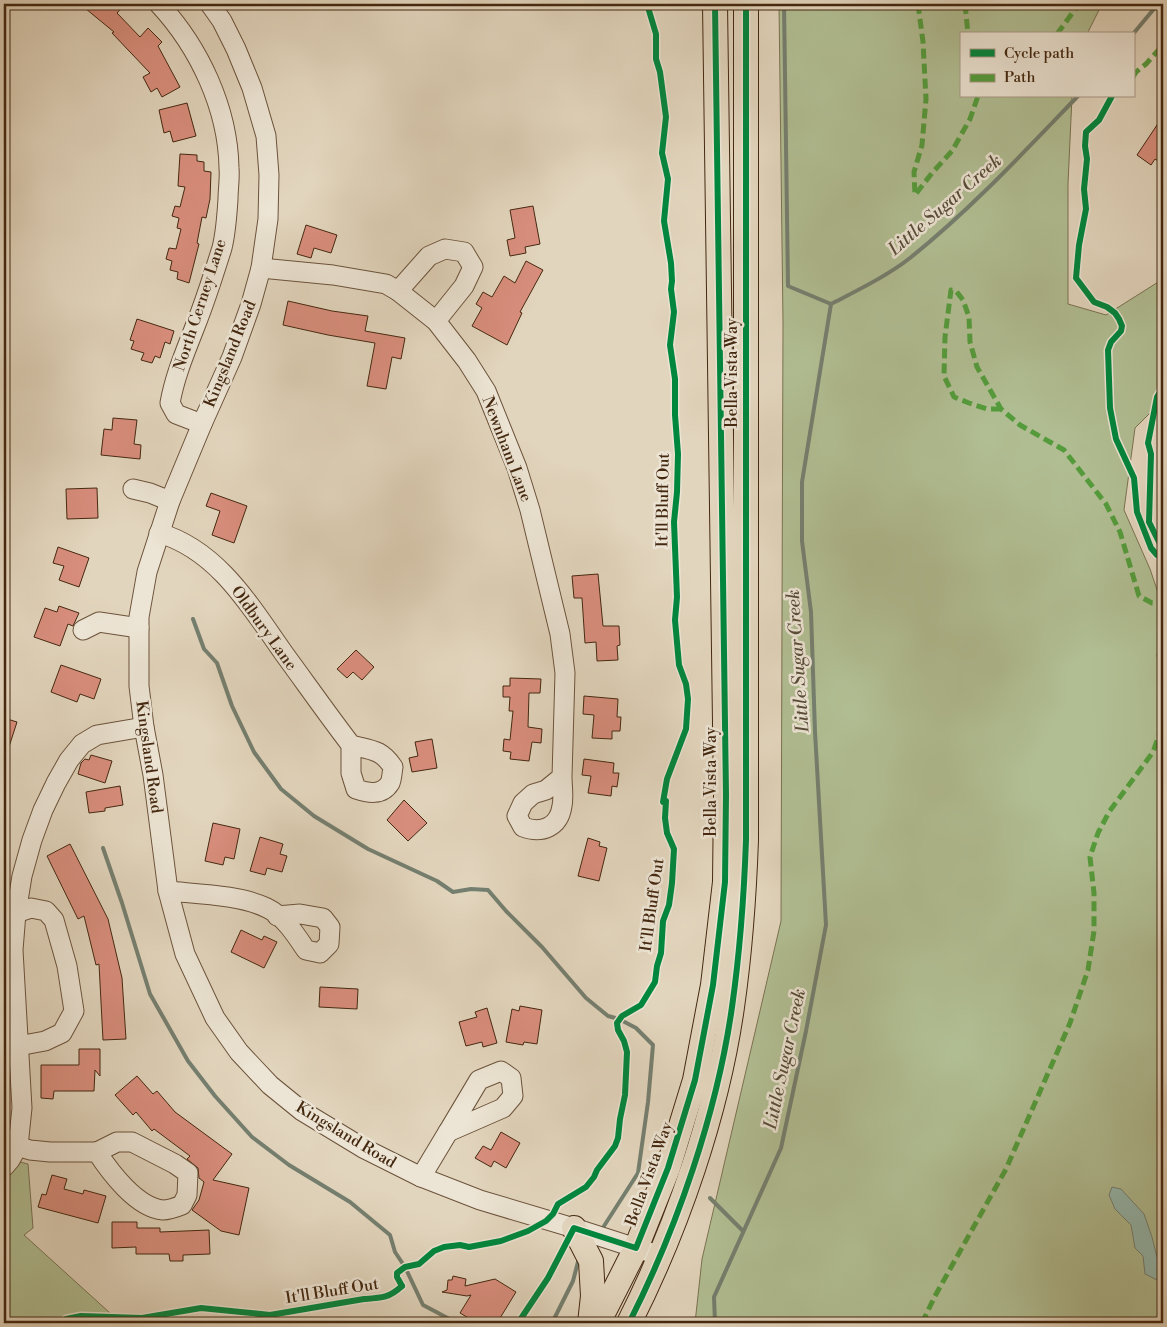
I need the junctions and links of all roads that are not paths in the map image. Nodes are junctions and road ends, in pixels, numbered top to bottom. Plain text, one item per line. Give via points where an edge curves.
1 (159, 4) edge
2 (210, 4) edge
3 (715, 4) edge
4 (746, 4) edge
5 (261, 268) junction
6 (398, 291) junction
7 (436, 321) junction
8 (202, 424) junction
9 (133, 489) dead end
10 (170, 501) junction
11 (159, 533) junction
12 (139, 628) junction
13 (83, 630) dead end
14 (144, 727) junction
15 (351, 745) dead end
16 (562, 777) dead end
17 (168, 891) junction
18 (16, 913) junction
19 (277, 916) dead end
20 (8, 947) edge
21 (18, 1046) junction
22 (448, 1132) dead end
23 (11, 1144) edge
24 (97, 1152) junction
25 (4, 1167) edge
26 (421, 1178) junction
27 (574, 1228) junction
28 (636, 1248) junction
29 (661, 1256) junction
30 (590, 1323) edge
31 (598, 1323) edge
32 (629, 1323) edge

1 - 8 street, North Cerney Lane via 191,45 207,78 220,111 229,168 223,245 170,403 176,414
2 - 5 street, Kingsland Road via 236,49 266,136 268,219
3 - 28 main road, Bella Vista Way via 725,882 713,985 695,1080 668,1168
4 - 29 main road, Bella Vista Way via 746,840 743,912 732,1008 708,1117
5 - 6 street, Newnham Lane via 333,275 386,284
5 - 8 street, Kingsland Road via 232,357
6 - 7 street, Newnham Lane
6 - 7 street via 429,256 445,248 464,252 473,267 464,286
7 - 16 street, Newnham Lane via 467,360 486,391 530,510 552,594 565,673
8 - 10 street, Kingsland Road
9 - 10 street
10 - 11 street, Kingsland Road
11 - 12 street, Kingsland Road via 147,572
11 - 15 street, Oldbury Lane via 188,544 229,580
12 - 13 street via 99,622
12 - 14 street, Kingsland Road
14 - 17 street, Kingsland Road
14 - 18 street via 97,735 82,744 69,760 43,810 32,840
17 - 19 street via 244,900 268,908
17 - 26 street, Kingsland Road via 185,954 215,1018 239,1052 270,1085 302,1112
18 - 20 street
18 - 21 street via 32,908 46,910 54,920 67,966 74,1011 62,1033 45,1041
20 - 21 street
21 - 23 street via 22,1108
22 - 26 street
23 - 24 street via 50,1152
23 - 25 street via 10,1160
24 - 24 street via 116,1142 132,1142 175,1164 188,1173 187,1195 182,1205 164,1210 150,1206 116,1179
26 - 27 street, Kingsland Road via 480,1200
27 - 28 street, Kingsland Road
27 - 30 main road via 592,1261
28 - 29 street, Kingsland Road
28 - 31 main road, Bella Vista Way
29 - 32 main road, Bella Vista Way

